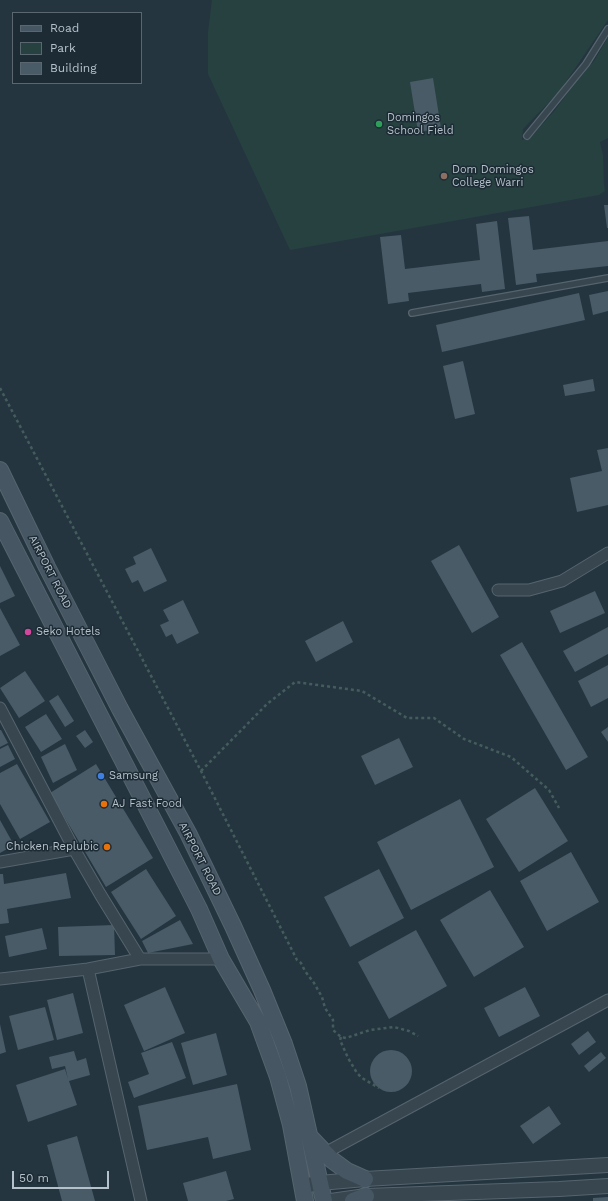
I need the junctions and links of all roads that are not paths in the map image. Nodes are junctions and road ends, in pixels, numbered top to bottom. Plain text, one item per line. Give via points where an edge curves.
1 (608, 29) edge
2 (527, 136) dead end
3 (608, 278) edge
4 (412, 313) dead end
5 (0, 470) edge
6 (0, 521) edge
7 (608, 553) edge
8 (498, 590) dead end
9 (0, 708) edge
10 (74, 849) junction
11 (0, 862) edge
12 (140, 959) junction
13 (221, 959) junction
14 (88, 969) junction
15 (0, 979) edge
16 (608, 1000) edge
17 (310, 1136) junction
18 (325, 1153) junction
19 (608, 1165) edge
20 (365, 1179) junction
21 (320, 1183) junction
22 (608, 1186) edge
23 (304, 1193) edge
24 (360, 1199) edge
25 (141, 1201) edge
26 (324, 1201) edge
27 (331, 1201) edge

1 - 2 lane via 586,64
3 - 4 lane
5 - 17 main road, AIRPORT ROAD via 47,567 188,834 233,926 284,1044 298,1086
6 - 13 main road, AIRPORT ROAD via 199,909
7 - 8 street via 562,581 530,590
9 - 10 street
10 - 11 street
10 - 12 street
12 - 13 street
12 - 14 street
13 - 23 main road, AIRPORT ROAD via 258,1022 266,1043 289,1118
14 - 15 street
14 - 25 street
16 - 18 street
17 - 18 main road
17 - 21 main road, AIRPORT ROAD
18 - 20 main road via 347,1170
19 - 20 street
20 - 21 street
21 - 23 street
21 - 26 main road, AIRPORT ROAD
22 - 24 street
24 - 27 street

